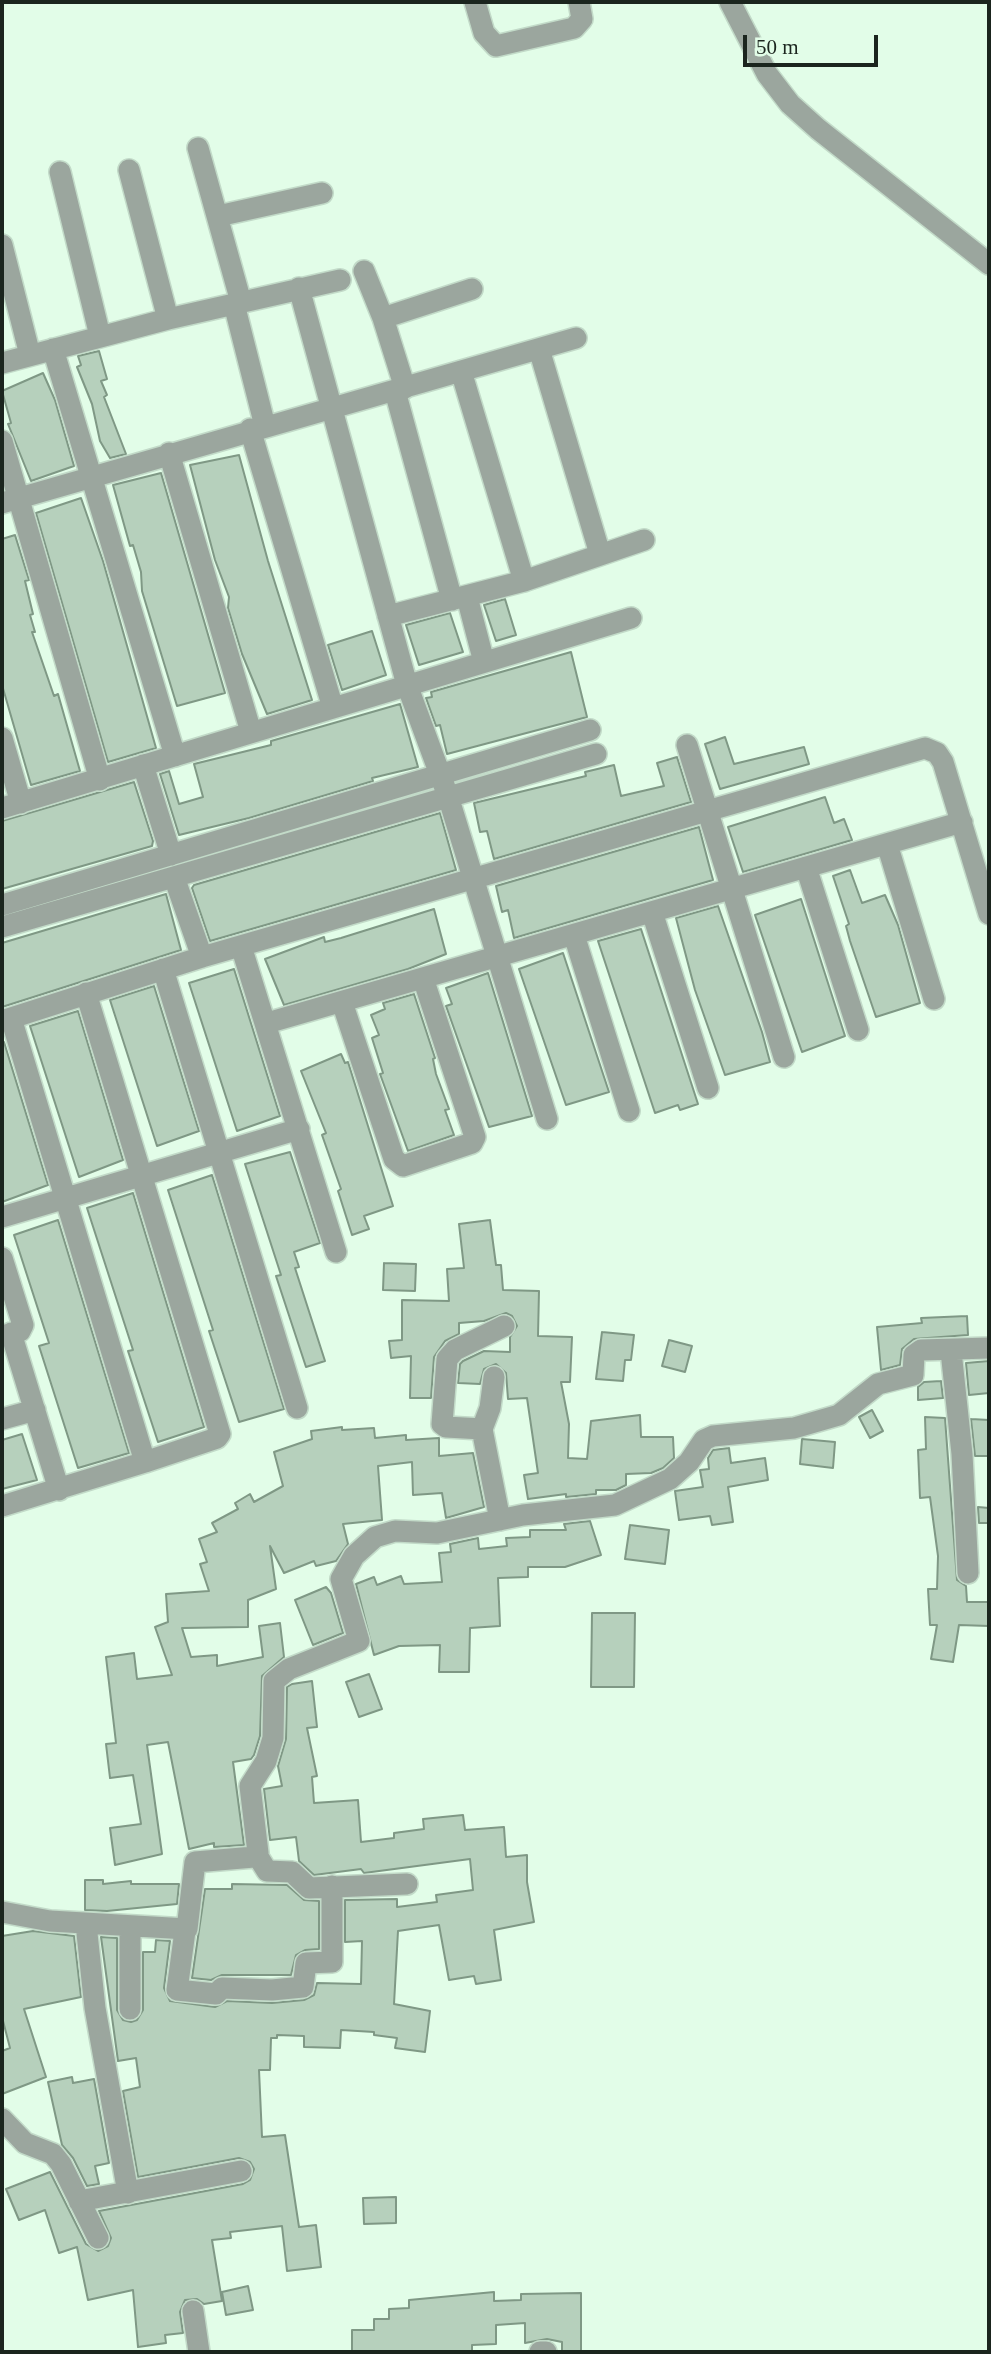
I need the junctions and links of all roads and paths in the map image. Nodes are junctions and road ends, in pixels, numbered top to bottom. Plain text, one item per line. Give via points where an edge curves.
1 (475, 2) edge
2 (579, 2) edge
3 (730, 2) edge
4 (198, 148) dead end
5 (129, 170) dead end
6 (60, 172) dead end
7 (322, 193) dead end
8 (218, 216) junction
9 (2, 245) edge
10 (989, 264) edge
11 (364, 271) dead end
12 (340, 279) dead end
13 (299, 288) junction
14 (472, 289) dead end
15 (237, 303) junction
16 (383, 318) junction
17 (168, 319) junction
18 (100, 336) junction
19 (576, 338) dead end
20 (53, 349) junction
21 (539, 349) junction
22 (30, 355) junction
23 (2, 363) edge
24 (461, 371) junction
25 (400, 390) junction
26 (331, 410) junction
27 (258, 428) junction
28 (2, 441) edge
29 (169, 453) junction
30 (92, 477) junction
31 (10, 500) edge
32 (644, 540) dead end
33 (600, 554) junction
34 (524, 580) junction
35 (460, 599) junction
36 (388, 616) junction
37 (631, 618) dead end
38 (484, 662) junction
39 (407, 685) junction
40 (333, 708) junction
41 (590, 730) dead end
42 (251, 732) junction
43 (2, 738) edge
44 (687, 745) dead end
45 (596, 754) dead end
46 (175, 756) junction
47 (143, 765) junction
48 (441, 775) junction
49 (100, 780) junction
50 (448, 796) junction
51 (11, 805) edge
52 (707, 809) junction
53 (962, 822) junction
54 (887, 844) junction
55 (171, 855) junction
56 (806, 867) junction
57 (174, 877) junction
58 (475, 879) junction
59 (732, 889) junction
60 (2, 905) edge
61 (652, 912) junction
62 (989, 914) edge
63 (2, 927) edge
64 (574, 934) junction
65 (240, 946) junction
66 (499, 954) junction
67 (202, 957) junction
68 (163, 969) junction
69 (422, 978) junction
70 (86, 993) junction
71 (934, 999) dead end
72 (342, 1002) junction
73 (7, 1020) edge
74 (267, 1023) junction
75 (858, 1030) dead end
76 (785, 1057) dead end
77 (708, 1088) dead end
78 (629, 1111) dead end
79 (547, 1119) dead end
80 (299, 1129) junction
81 (220, 1152) junction
82 (143, 1175) junction
83 (66, 1198) junction
84 (2, 1217) edge
85 (336, 1252) dead end
86 (2, 1258) edge
87 (504, 1326) dead end
88 (7, 1335) edge
89 (989, 1348) edge
90 (951, 1351) junction
91 (494, 1377) dead end
92 (297, 1408) dead end
93 (35, 1410) junction
94 (2, 1419) edge
95 (482, 1429) junction
96 (145, 1462) junction
97 (59, 1490) junction
98 (2, 1506) edge
99 (500, 1520) junction
100 (968, 1573) dead end
101 (257, 1855) junction
102 (407, 1884) dead end
103 (332, 1886) junction
104 (2, 1912) edge
105 (86, 1924) junction
106 (130, 1927) junction
107 (185, 1931) junction
108 (130, 2009) dead end
109 (2, 2119) edge
110 (241, 2171) dead end
111 (128, 2193) junction
112 (79, 2201) junction
113 (98, 2238) dead end
114 (194, 2311) dead end
115 (200, 2352) edge
116 (540, 2352) edge
117 (546, 2352) edge

1 - 2 street via 484,33 496,46 574,28 582,19
3 - 10 street via 767,74 790,104
4 - 8 street
5 - 17 street
6 - 18 street
7 - 8 street
8 - 15 street
9 - 22 street
11 - 16 street
12 - 13 street
13 - 15 street
13 - 26 street
14 - 16 street
15 - 17 street
15 - 27 street
16 - 25 street
17 - 18 street
18 - 20 street
19 - 21 street
20 - 22 street
20 - 30 street
21 - 24 street
21 - 33 street
22 - 23 street
24 - 25 street
24 - 34 street
25 - 26 street
25 - 35 street
26 - 27 street
26 - 36 street
27 - 29 street
27 - 40 street
28 - 31 street
29 - 30 street
29 - 42 street
30 - 31 street
30 - 46 street
31 - 49 street
32 - 33 street
33 - 34 street
34 - 35 street
35 - 36 street
35 - 38 street
36 - 39 street
37 - 38 street
38 - 39 street
39 - 40 street
39 - 48 street
40 - 42 street
41 - 48 street
42 - 46 street
43 - 51 street
44 - 52 street
45 - 50 street
46 - 47 street
47 - 49 street
47 - 55 street
48 - 50 street
48 - 55 street
49 - 51 street
50 - 57 street
50 - 58 street
52 - 53 street via 925,748 940,757
52 - 58 street
52 - 59 street
53 - 54 street
53 - 62 street
54 - 56 street
54 - 71 street
55 - 60 street
56 - 59 street
56 - 75 street
57 - 63 street
57 - 67 street
58 - 65 street
58 - 66 street
59 - 61 street
59 - 76 street
61 - 64 street
61 - 77 street
64 - 66 street
64 - 78 street
65 - 67 street
65 - 74 street
66 - 69 street
66 - 79 street
67 - 68 street
68 - 70 street
68 - 81 street
69 - 72 street
69 - 72 street via 475,1136 471,1143 403,1166 394,1160
70 - 73 street
70 - 82 street
72 - 74 street
73 - 83 street
74 - 80 street
80 - 81 street
80 - 85 street
81 - 82 street
81 - 92 street
82 - 83 street
82 - 96 street via 220,1434
83 - 84 street
83 - 96 street
86 - 88 street via 23,1325
87 - 95 street via 455,1350 447,1359 443,1426
88 - 93 street
89 - 90 street
90 - 99 street via 921,1350 914,1355 913,1375 878,1384 839,1415 794,1428 704,1440 670,1479 615,1504
90 - 100 street
91 - 95 street
93 - 94 street
93 - 97 street
95 - 99 street
96 - 97 street
97 - 98 street
99 - 101 street via 437,1534 384,1532 349,1563 341,1579 359,1641 289,1669 274,1681 273,1738 266,1761 250,1786
101 - 103 street via 271,1873 292,1872 306,1887
101 - 107 street via 195,1862
102 - 103 street
103 - 107 street via 332,1962 306,1964 303,1987 222,1988 218,1994 177,1990
104 - 105 street
105 - 106 street
105 - 111 street via 95,2008
106 - 107 street
106 - 108 street
109 - 112 street via 25,2143 53,2154
110 - 111 street
111 - 112 street
112 - 113 street
114 - 115 street
116 - 117 street

